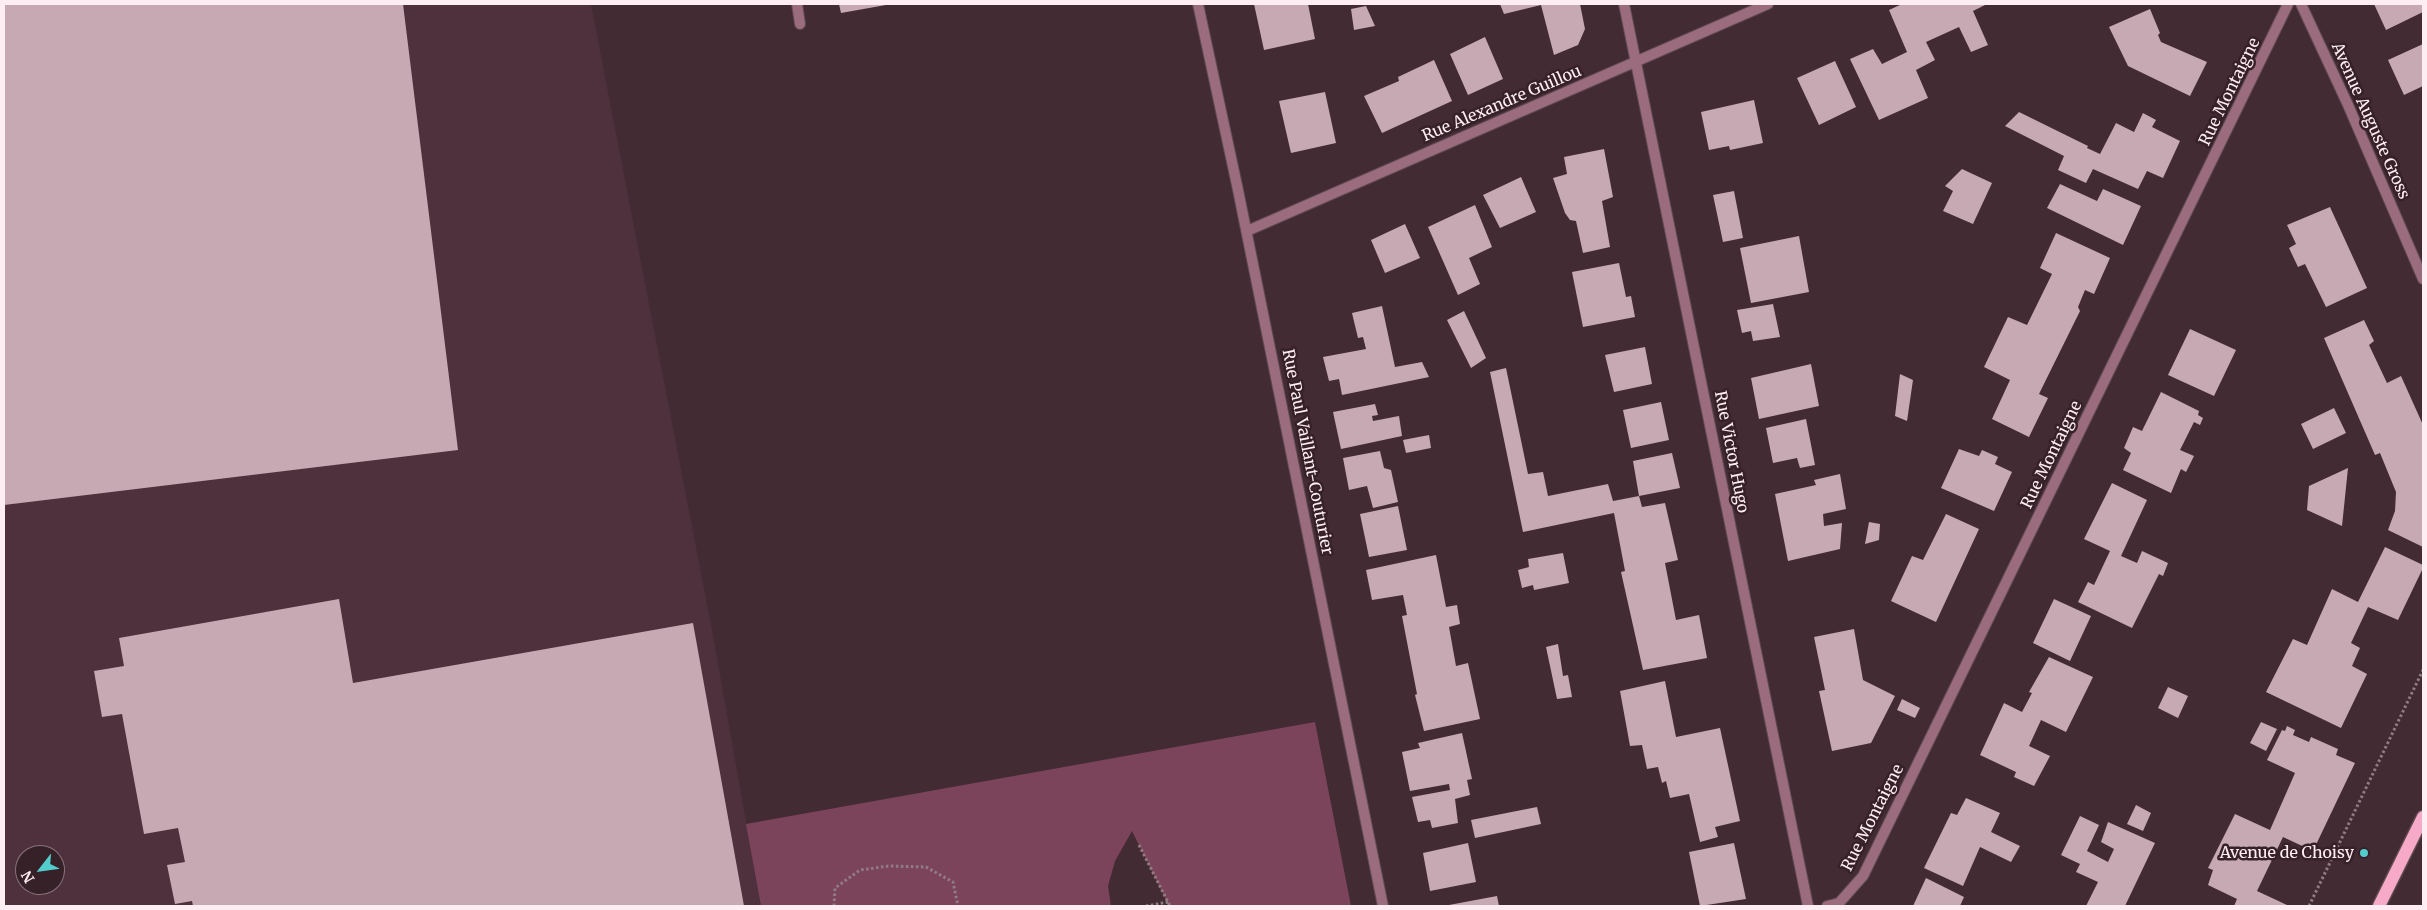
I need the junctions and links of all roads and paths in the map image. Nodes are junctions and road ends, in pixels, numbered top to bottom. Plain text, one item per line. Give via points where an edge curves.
1 (797, 4) edge
2 (1198, 4) edge
3 (1624, 4) edge
4 (1768, 4) edge
5 (2288, 4) edge
6 (2300, 4) edge
7 (800, 24) dead end
8 (1637, 61) junction
9 (1247, 231) junction
10 (2423, 279) edge
11 (2423, 670) edge
12 (2423, 817) edge
13 (1139, 845) dead end
14 (1169, 904) edge
15 (834, 906) edge
16 (958, 906) edge
17 (1146, 906) edge
18 (1383, 906) edge
19 (1808, 906) edge
20 (1827, 906) edge
21 (2309, 906) edge
22 (2379, 906) edge

1 - 7 street
2 - 9 street, Rue Paul Vaillant-Couturier
3 - 8 street, Rue Victor Hugo
4 - 8 street, Rue Alexandre Guillou
5 - 20 street, Rue Montaigne via 1863,876 1840,903
6 - 10 street, Avenue Auguste Gross
8 - 9 street, Rue Alexandre Guillou
8 - 19 street, Rue Victor Hugo
9 - 18 street, Rue Paul Vaillant-Couturier
11 - 21 path
12 - 22 main road
13 - 14 path
14 - 17 path
15 - 16 path via 835,888 860,870 890,866 926,867 953,882

